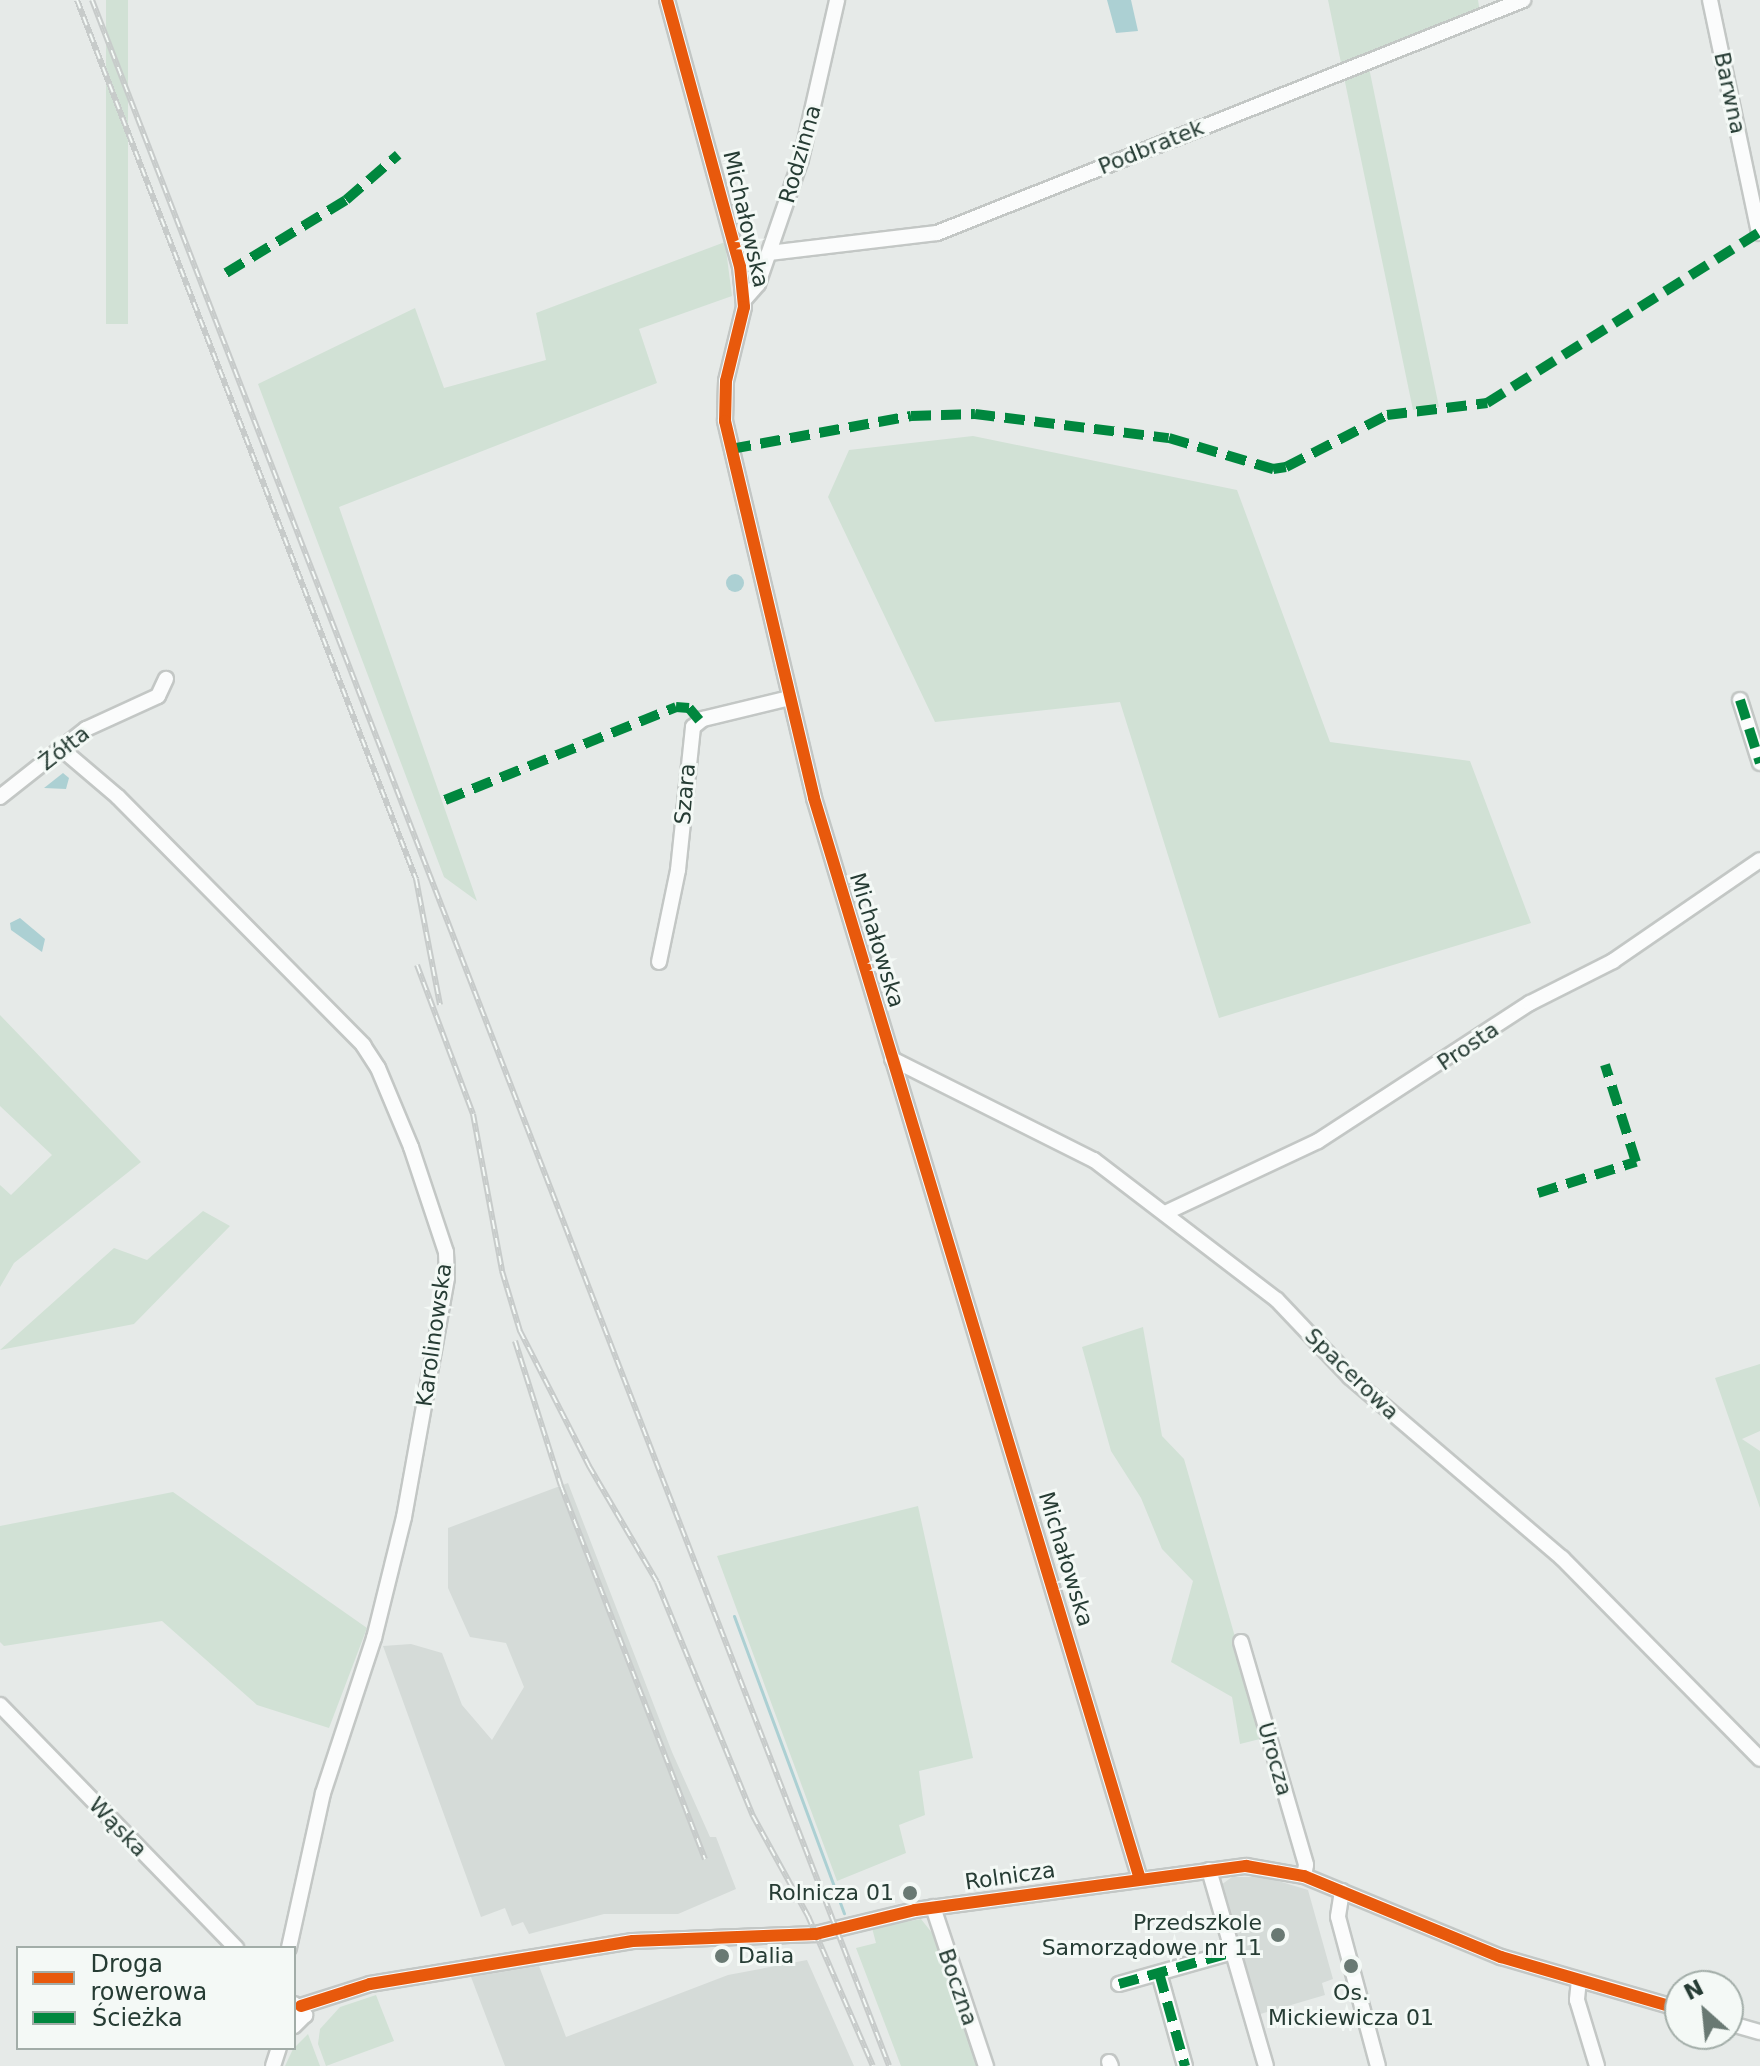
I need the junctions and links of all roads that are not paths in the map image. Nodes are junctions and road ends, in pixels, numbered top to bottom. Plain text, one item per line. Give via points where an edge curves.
1 (667, 0) edge
2 (837, 0) edge
3 (1523, 0) edge
4 (1710, 0) edge
5 (1759, 233) edge
6 (769, 253) junction
7 (745, 299) junction
8 (166, 679) dead end
9 (790, 698) junction
10 (1740, 700) dead end
11 (64, 751) junction
12 (1760, 763) edge
13 (0, 797) edge
14 (1759, 863) edge
15 (659, 962) dead end
16 (892, 1059) junction
17 (1165, 1213) junction
18 (1241, 1642) dead end
19 (0, 1705) edge
20 (1760, 1759) edge
21 (1209, 1870) junction
22 (1304, 1876) junction
23 (1140, 1879) junction
24 (1342, 1891) junction
25 (933, 1907) junction
26 (234, 1946) edge
27 (289, 1946) edge
28 (1233, 1952) junction
29 (1159, 1973) junction
30 (1579, 1980) junction
31 (1119, 1984) dead end
32 (1664, 2004) edge
33 (297, 2014) edge
34 (986, 2066) edge
35 (1185, 2066) edge
36 (1266, 2066) edge
37 (1378, 2066) edge
38 (1597, 2066) edge

1 - 7 street, Michałowska via 732,232
2 - 6 street, Rodzinna via 801,159
3 - 6 street, Podbratek via 937,233
4 - 5 street, Barwna
6 - 7 street, Rodzinna via 758,284
7 - 9 street, Michałowska via 726,381 725,421
8 - 11 street, Żółta via 158,696 86,729
9 - 15 street, Szara via 699,720 693,727 678,870
9 - 16 street, Michałowska
10 - 12 street
11 - 13 street, Żółta
11 - 27 street, Karolinowska via 118,797 363,1045 411,1147 446,1252 447,1278 404,1517 374,1638 323,1793
14 - 17 street, Prosta via 1613,961 1530,1003 1318,1141
16 - 17 street, Spacerowa via 1040,1129 1117,1175
16 - 23 street, Michałowska
17 - 20 street, Spacerowa via 1277,1300 1350,1377 1562,1558
18 - 22 street, Urocza via 1306,1865
19 - 26 street, Wąska
21 - 22 street, Rolnicza via 1261,1867
21 - 23 street, Rolnicza
21 - 28 street
22 - 24 street, Rolnicza
23 - 25 street, Rolnicza
24 - 30 street, Rolnicza via 1501,1957
24 - 37 street via 1338,1917
25 - 33 street, Rolnicza via 816,1934 633,1941 379,1982
25 - 34 street, Boczna
28 - 29 street
28 - 36 street
29 - 31 street
29 - 35 street
30 - 32 street, Rolnicza
30 - 38 street via 1577,1997

